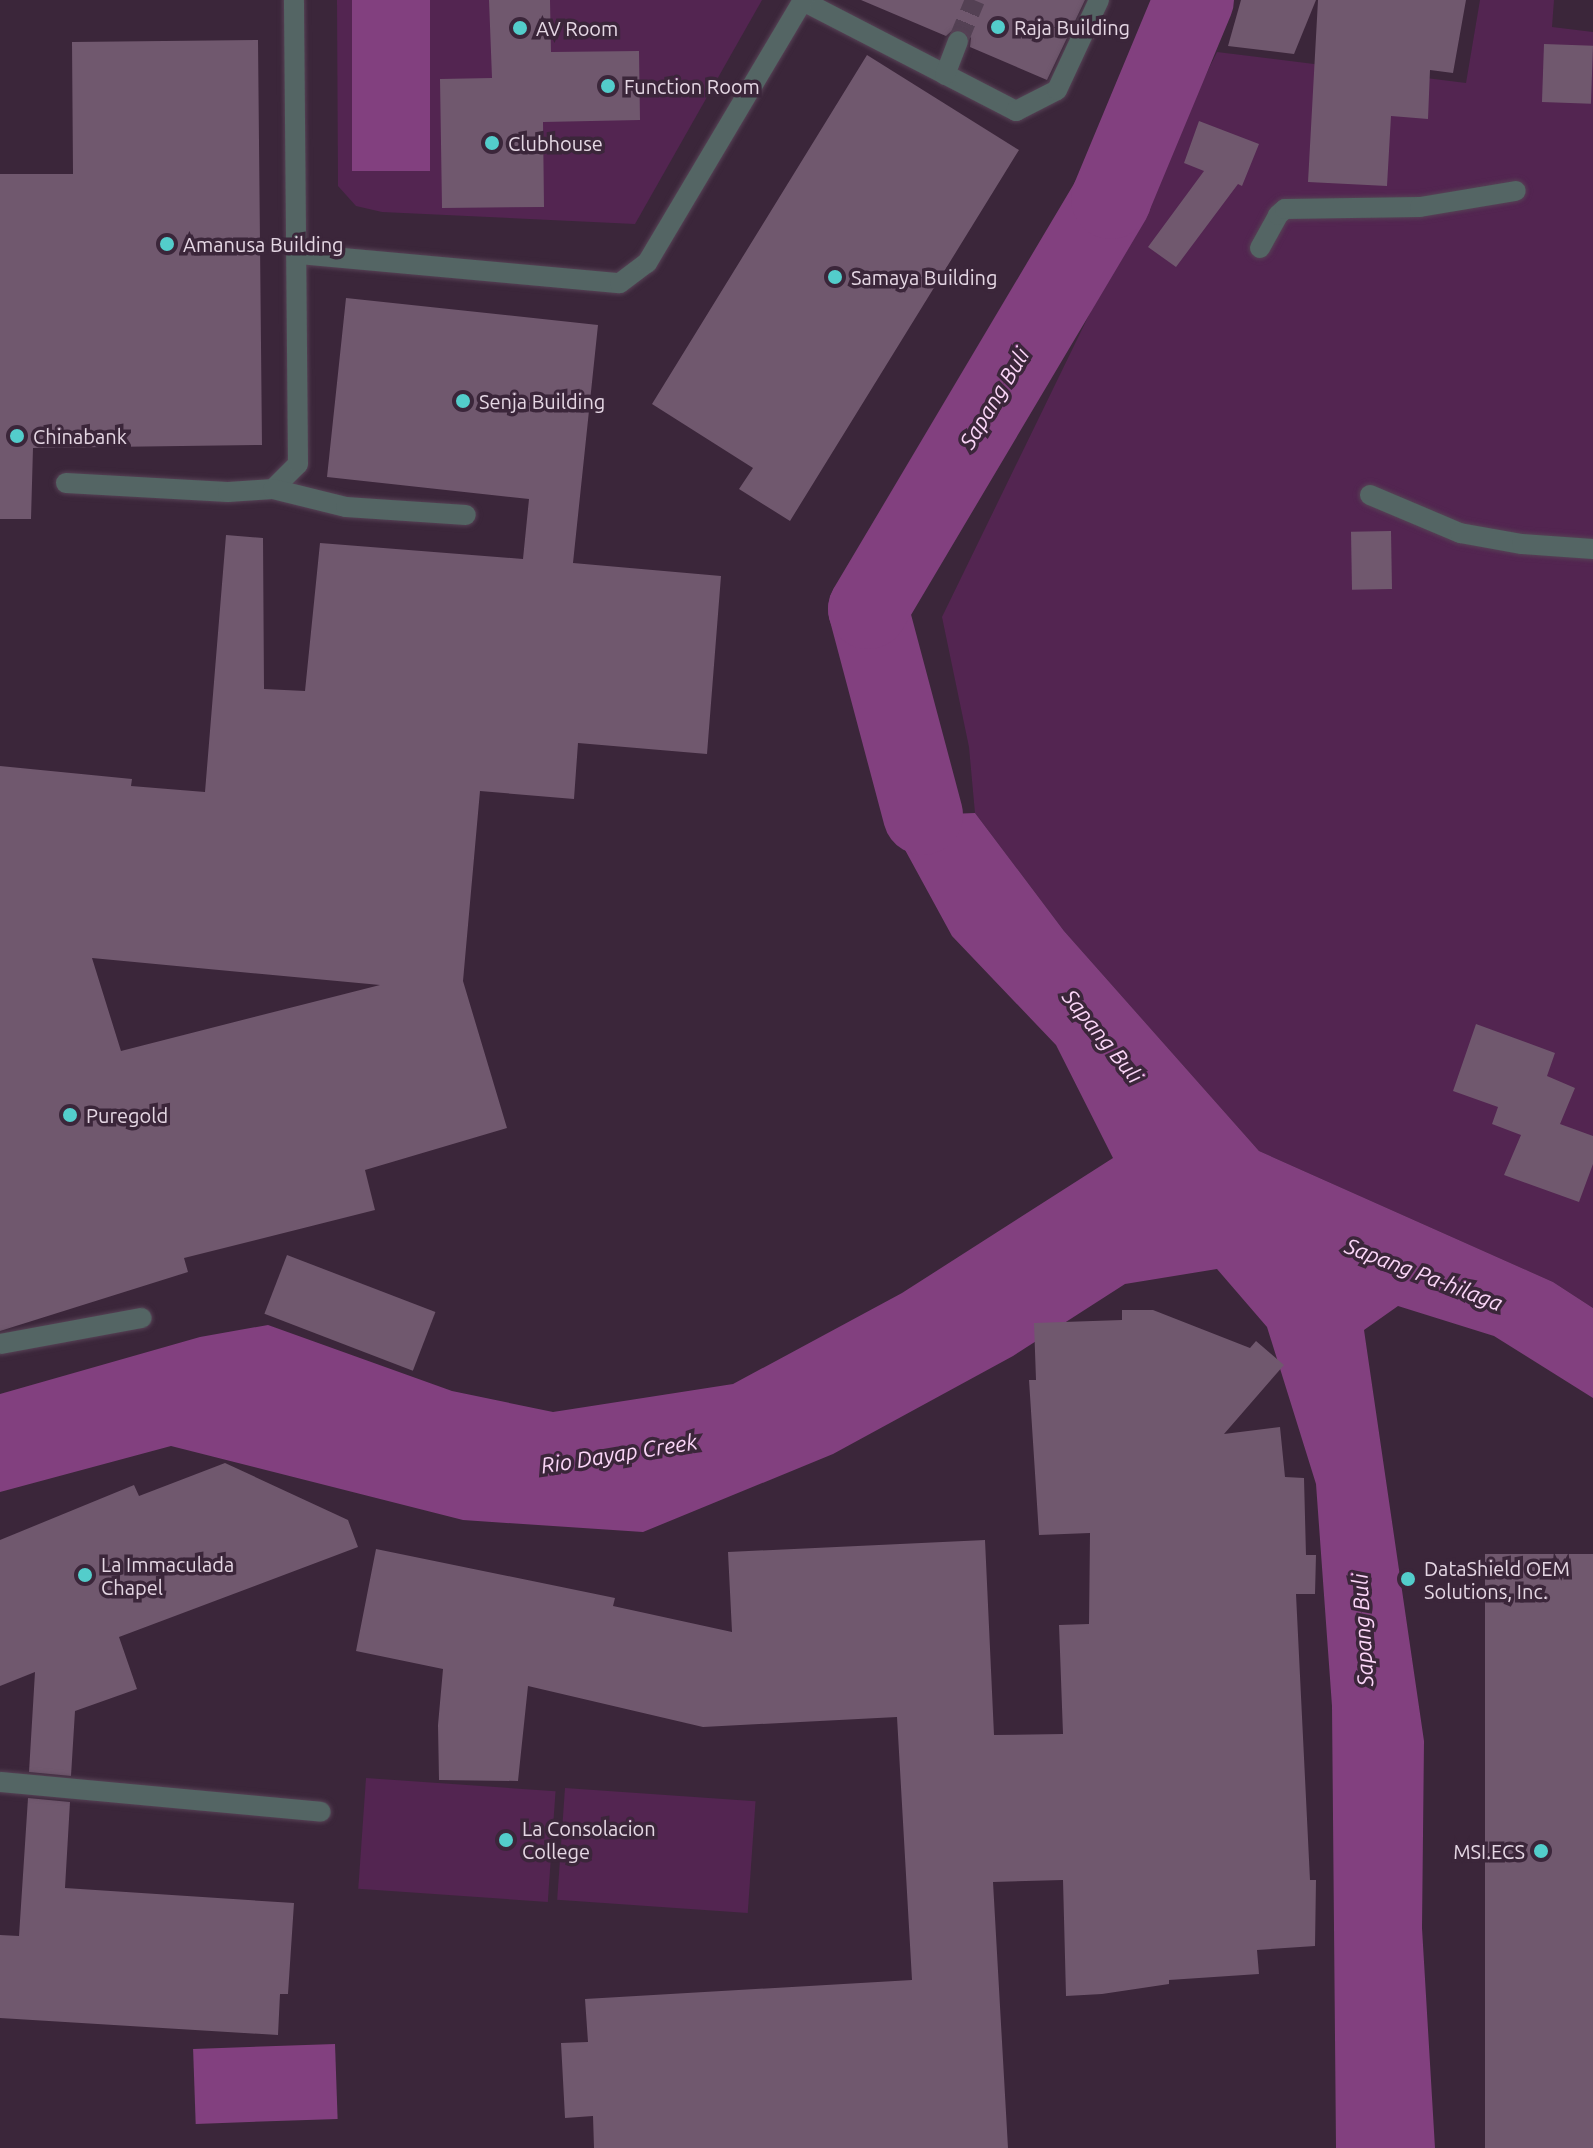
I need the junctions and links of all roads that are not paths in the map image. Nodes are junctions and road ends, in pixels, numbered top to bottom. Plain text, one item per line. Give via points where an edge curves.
1 (294, 0) edge
2 (1099, 0) edge
3 (803, 1) edge
4 (958, 41) tunnel mouth
5 (945, 75) junction
6 (1516, 191) dead end
7 (1260, 248) dead end
8 (299, 254) junction
9 (66, 483) dead end
10 (273, 489) junction
11 (1370, 495) dead end
12 (466, 515) dead end
13 (1593, 549) edge
14 (142, 1318) dead end
15 (0, 1344) edge
16 (0, 1782) edge
17 (321, 1812) dead end

1 - 8 lane
2 - 5 lane via 1057,90 1016,111
3 - 5 lane
3 - 8 lane via 647,263 620,283
4 - 5 lane
6 - 7 lane via 1420,207 1285,209
8 - 10 lane via 298,464
9 - 10 lane via 228,492
10 - 12 lane via 346,507
11 - 13 lane via 1460,533
14 - 15 lane
16 - 17 lane

